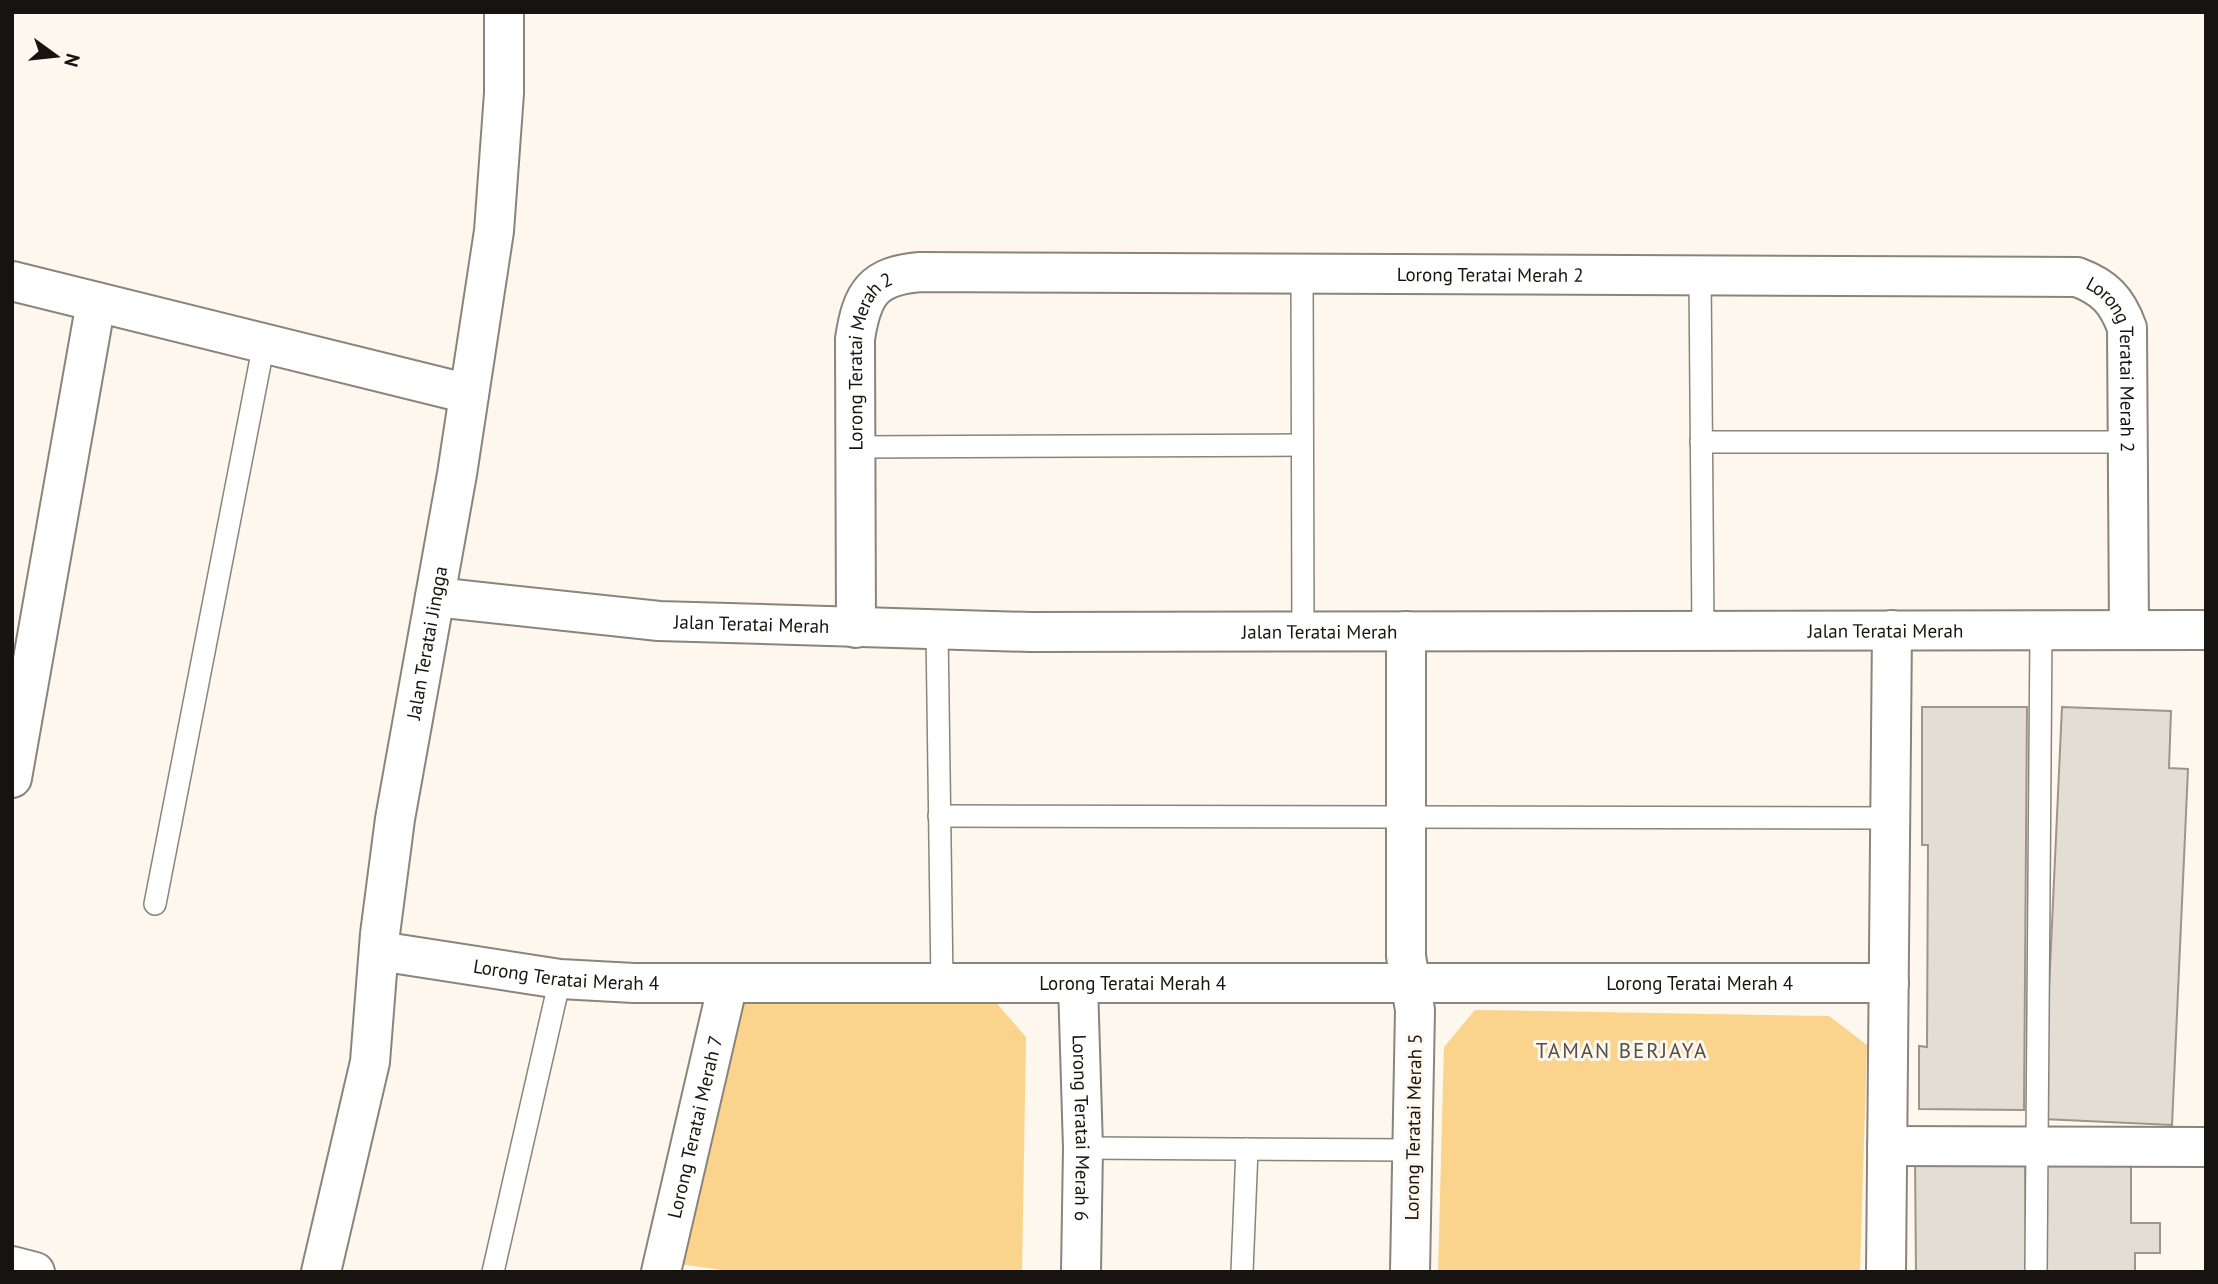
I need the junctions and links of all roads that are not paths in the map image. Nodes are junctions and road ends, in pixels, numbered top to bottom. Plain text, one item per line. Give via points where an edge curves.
1 (504, 12) edge
2 (1302, 273) junction
3 (1700, 275) junction
4 (12, 281) edge
5 (96, 302) junction
6 (264, 343) junction
7 (469, 394) junction
8 (1701, 442) junction
9 (2128, 442) junction
10 (1303, 445) junction
11 (856, 447) junction
12 (435, 597) junction
13 (856, 628) junction
14 (937, 629) junction
15 (1892, 630) junction
16 (2041, 630) junction
17 (2129, 630) junction
18 (2206, 630) edge
19 (1406, 631) junction
20 (1703, 631) junction
21 (1303, 632) junction
22 (12, 778) edge
23 (939, 816) junction
24 (1406, 817) junction
25 (1890, 818) junction
26 (155, 904) dead end
27 (379, 951) junction
28 (560, 979) junction
29 (728, 983) junction
30 (942, 983) junction
31 (1410, 983) junction
32 (1889, 983) junction
33 (1078, 984) junction
34 (1887, 1146) junction
35 (2035, 1147) junction
36 (2206, 1147) edge
37 (1083, 1148) junction
38 (1247, 1149) junction
39 (1412, 1150) junction
40 (12, 1266) edge
41 (35, 1272) edge
42 (321, 1272) edge
43 (493, 1272) edge
44 (661, 1272) edge
45 (1081, 1272) edge
46 (1242, 1272) edge
47 (1410, 1272) edge
48 (1886, 1272) edge
49 (2036, 1272) edge

1 - 7 street, Jalan Teratai Jingga via 504,93 494,231
2 - 3 street, Lorong Teratai Merah 2
2 - 10 lane
2 - 11 street, Lorong Teratai Merah 2 via 893,274 873,289 859,312
3 - 8 lane
3 - 9 street, Lorong Teratai Merah 2 via 2077,277 2094,283 2110,294 2127,328
4 - 5 street
5 - 6 street
5 - 22 street
6 - 7 street
6 - 26 lane
7 - 12 street, Jalan Teratai Jingga
8 - 9 lane
8 - 20 lane
9 - 17 street, Lorong Teratai Merah 2
10 - 11 lane
10 - 21 lane
11 - 13 street, Lorong Teratai Merah 2
12 - 13 street, Jalan Teratai Merah via 659,621
12 - 27 street, Jalan Teratai Jingga via 395,818
13 - 14 street, Jalan Teratai Merah
14 - 21 street, Jalan Teratai Merah
14 - 23 lane
15 - 16 street, Jalan Teratai Merah
15 - 20 street, Jalan Teratai Merah
15 - 25 street
16 - 17 street, Jalan Teratai Merah
16 - 35 lane
17 - 18 street, Jalan Teratai Merah
19 - 20 street, Jalan Teratai Merah
19 - 21 street, Jalan Teratai Merah
19 - 24 street, Lorong Teratai Merah 5
23 - 24 lane
23 - 30 lane
24 - 25 lane
24 - 31 street, Lorong Teratai Merah 5
25 - 32 street
27 - 28 street, Lorong Teratai Merah 4
27 - 42 street, Jalan Teratai Jingga via 370,1062
28 - 29 street, Lorong Teratai Merah 4
28 - 43 lane
29 - 30 street, Lorong Teratai Merah 4
29 - 44 street, Lorong Teratai Merah 7
30 - 33 street, Lorong Teratai Merah 4
31 - 32 street, Lorong Teratai Merah 4
31 - 33 street, Lorong Teratai Merah 4
31 - 39 street, Lorong Teratai Merah 5 via 1415,1010
32 - 34 street
33 - 37 street, Lorong Teratai Merah 6
34 - 35 street
34 - 48 street
35 - 36 street
35 - 49 lane
37 - 38 lane
37 - 45 street, Lorong Teratai Merah 6
38 - 39 lane
38 - 46 lane
39 - 47 street, Lorong Teratai Merah 5
40 - 41 street

